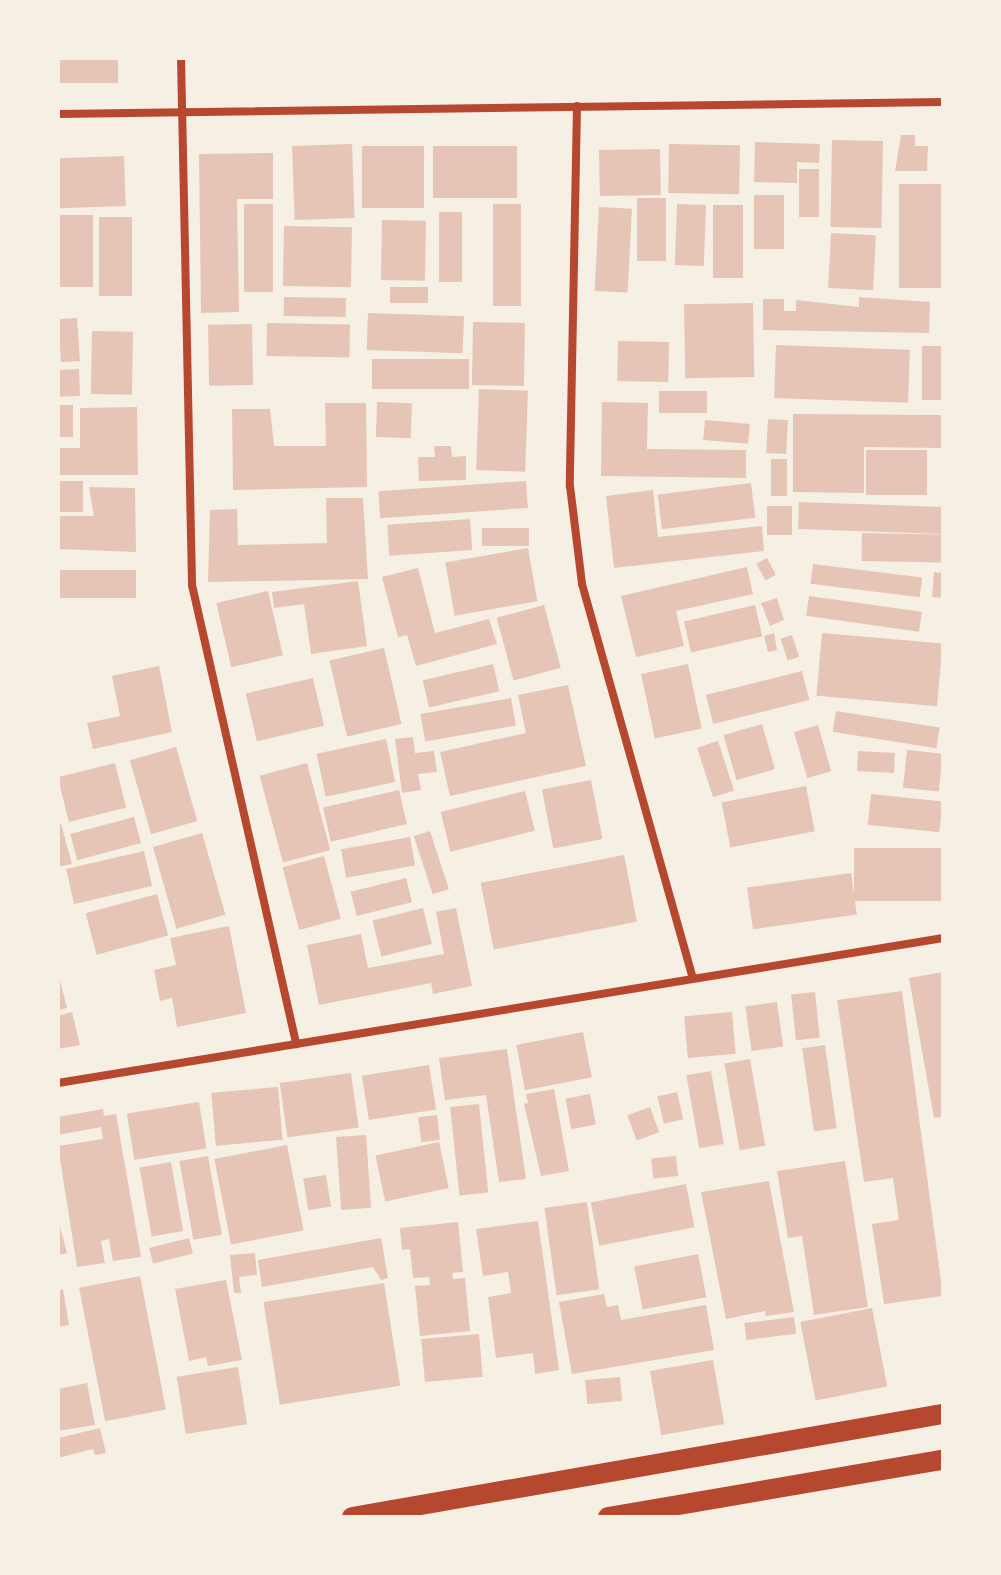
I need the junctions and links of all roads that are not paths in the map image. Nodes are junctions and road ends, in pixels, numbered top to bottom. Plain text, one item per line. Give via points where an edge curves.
1 (181, 58) edge
2 (943, 102) edge
3 (577, 106) junction
4 (58, 114) edge
5 (182, 115) junction
6 (943, 938) edge
7 (693, 979) junction
8 (296, 1044) junction
9 (58, 1083) edge
10 (943, 1414) edge
11 (943, 1460) edge
12 (352, 1517) edge
13 (608, 1517) edge

1 - 5 street
2 - 3 street
3 - 5 street
3 - 7 street via 570,486 582,584
4 - 5 street
5 - 8 street via 192,585
6 - 7 street
7 - 8 street
8 - 9 street
10 - 12 main road
11 - 13 main road

